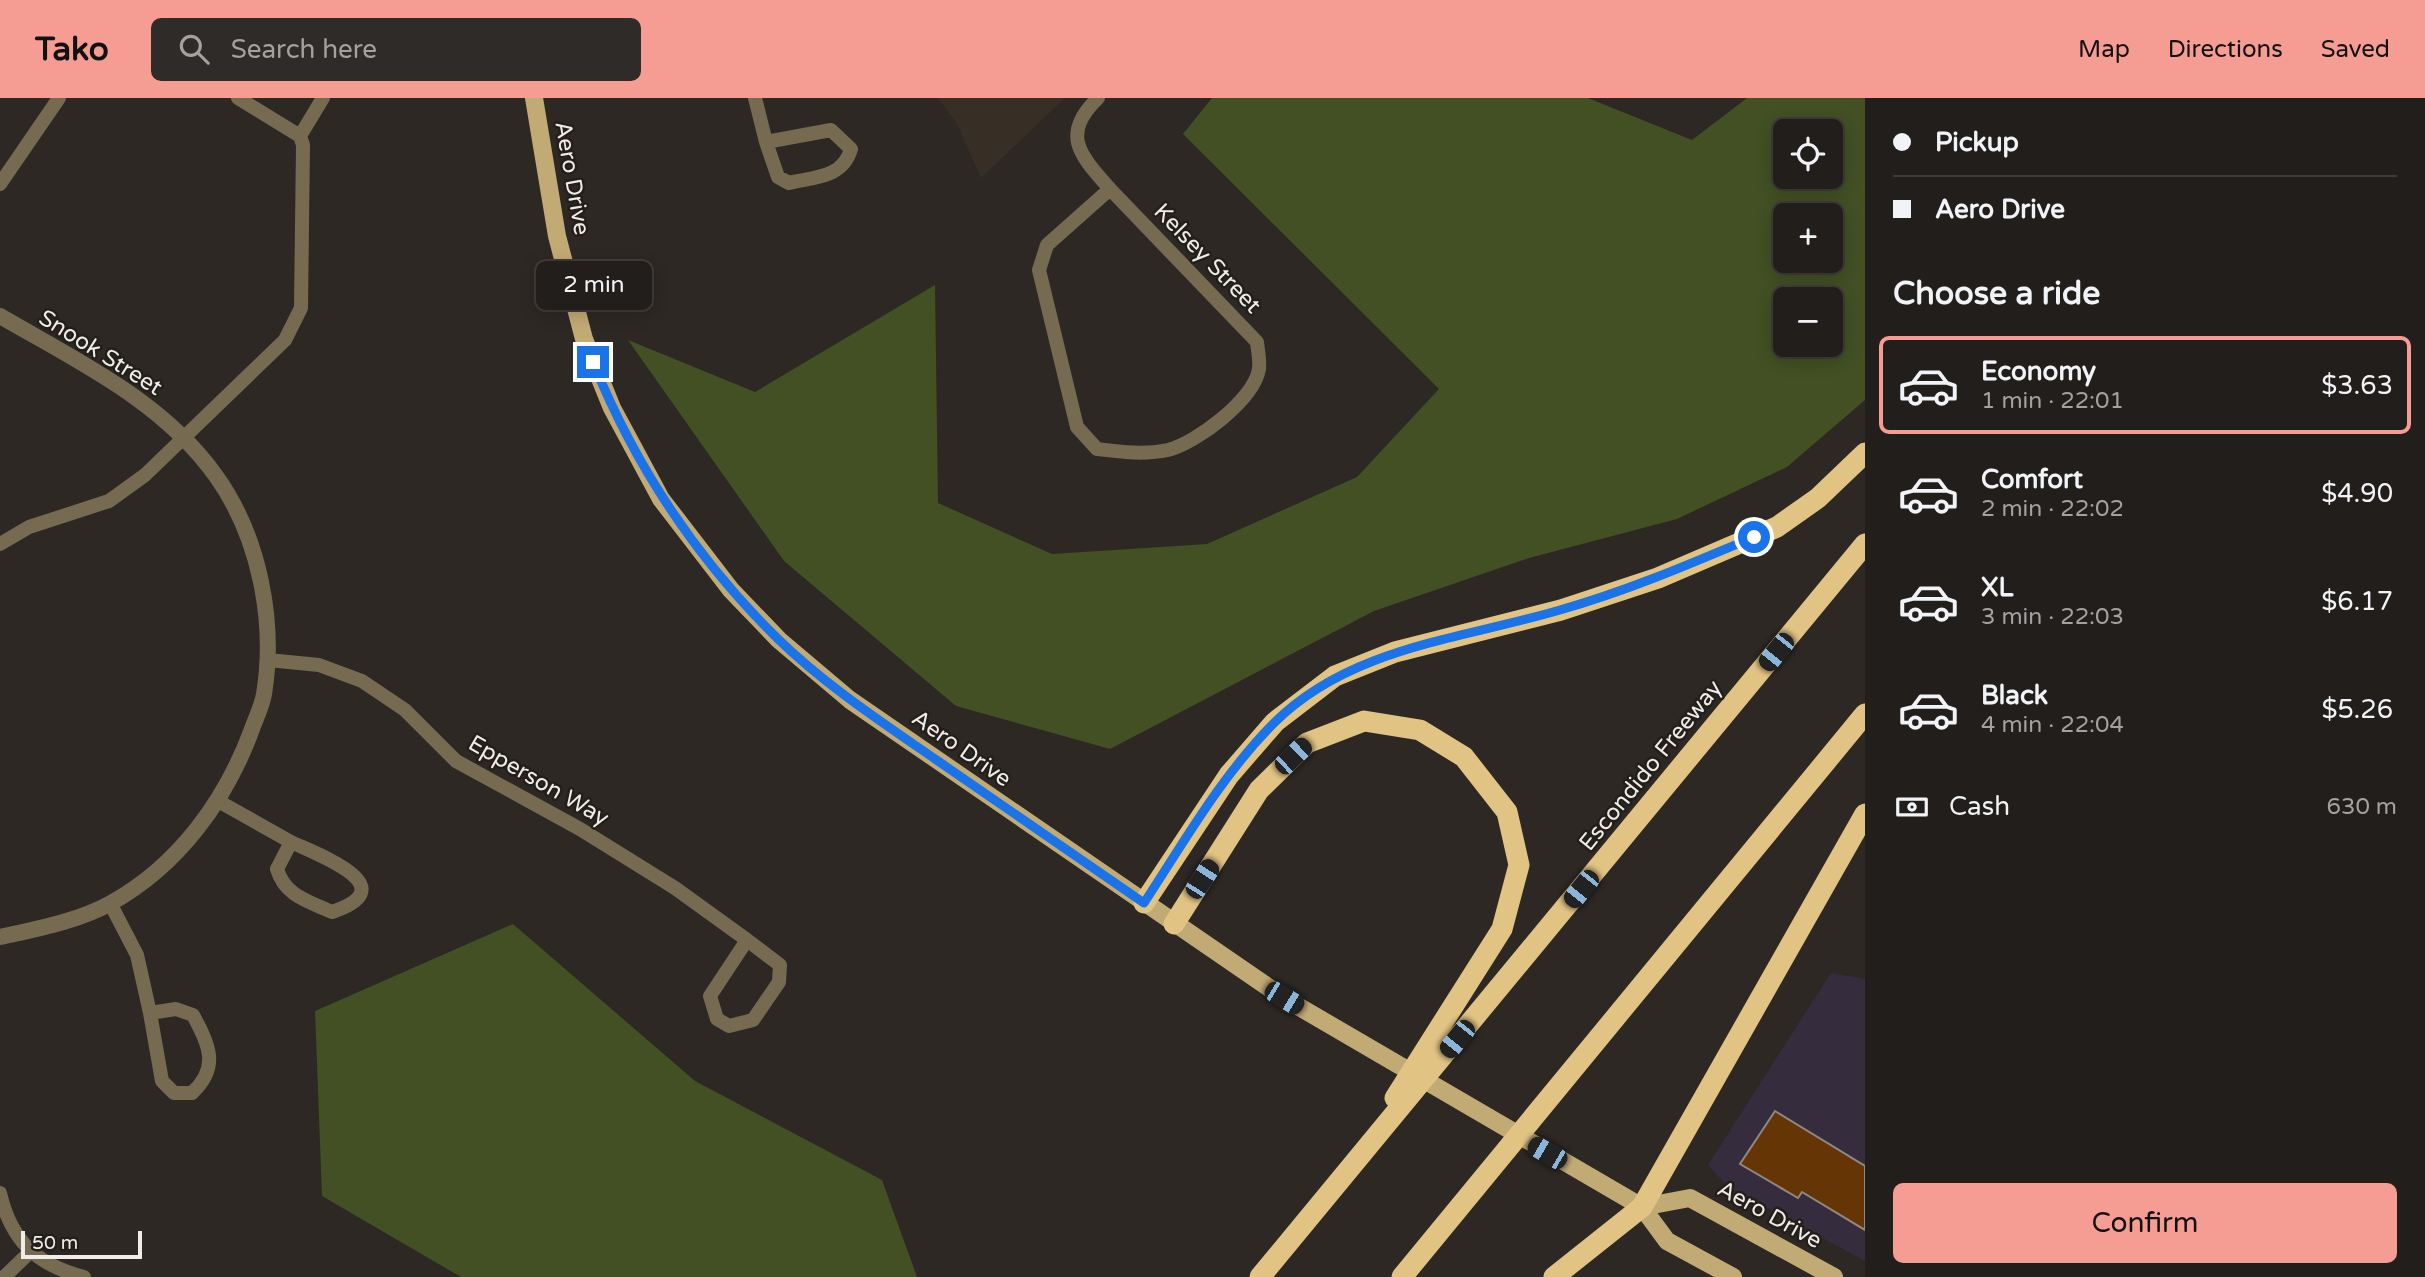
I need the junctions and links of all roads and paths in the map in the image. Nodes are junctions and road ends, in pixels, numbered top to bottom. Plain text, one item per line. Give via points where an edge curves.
1 (59, 98) edge
2 (238, 98) edge
3 (323, 98) edge
4 (534, 98) edge
5 (755, 98) edge
6 (1098, 98) edge
7 (263, 104) edge
8 (300, 136) junction
9 (766, 142) junction
10 (0, 184) edge
11 (1110, 189) junction
12 (0, 316) edge
13 (184, 438) junction
14 (1865, 453) edge
15 (0, 544) edge
16 (1865, 544) edge
17 (268, 660) junction
18 (1865, 713) edge
19 (218, 801) junction
20 (1865, 814) edge
21 (291, 842) junction
22 (110, 903) junction
23 (1144, 903) junction
24 (1174, 923) junction
25 (0, 937) edge
26 (747, 940) junction
27 (150, 1013) junction
28 (1351, 1168) junction
29 (0, 1193) edge
30 (1642, 1207) junction
31 (30, 1252) junction
32 (4, 1277) edge
33 (84, 1277) edge
34 (1260, 1277) edge
35 (1402, 1277) edge
36 (1554, 1277) edge
37 (1733, 1277) edge
38 (1833, 1277) edge

1 - 10 street
2 - 7 street
3 - 8 street
4 - 23 main road, Aero Drive via 557,236 584,339 612,408 661,499 731,590 779,640 850,700
5 - 9 street
6 - 11 street, Kelsey Street via 1081,115 1076,136 1083,158
7 - 8 street
8 - 13 street via 301,308 285,340
9 - 9 street via 778,177 789,183 837,172 847,162 850,149 831,130
11 - 11 street, Kelsey Street via 1257,342 1259,371 1241,400 1207,431 1170,449 1136,454 1097,449 1077,427 1039,270 1047,245
12 - 13 street, Snook Street via 136,396
13 - 15 street via 109,501 29,527
13 - 17 street, Snook Street via 217,477 247,535 264,597
14 - 23 highway via 1818,498 1777,527 1658,578 1561,610 1395,652 1335,676 1275,722 1229,775
16 - 28 highway, Escondido Freeway
17 - 19 street, Snook Street via 260,707
17 - 26 street, Epperson Way via 319,665 362,681 405,710 456,761 604,844
18 - 35 highway
19 - 21 street
19 - 22 street, Snook Street via 168,859
20 - 30 highway
21 - 21 street via 277,869 290,893 332,912 353,905 360,894 353,871
22 - 25 street, Snook Street
22 - 27 street via 137,955
23 - 24 main road, Aero Drive
24 - 28 highway via 1259,790 1307,743 1364,721 1420,730 1464,757 1507,812 1519,865 1502,929
24 - 30 main road, Aero Drive via 1284,998
26 - 26 street, Epperson Way via 710,996 717,1019 729,1026 753,1020 779,982 780,965
27 - 27 street via 162,1081 174,1093 192,1093 207,1079 210,1066 193,1015 176,1009
28 - 34 highway, Escondido Freeway
29 - 31 street via 12,1227
30 - 36 highway
30 - 37 main road, Aero Drive via 1667,1241
30 - 38 main road, Aero Drive via 1690,1198
31 - 32 street
31 - 33 street

